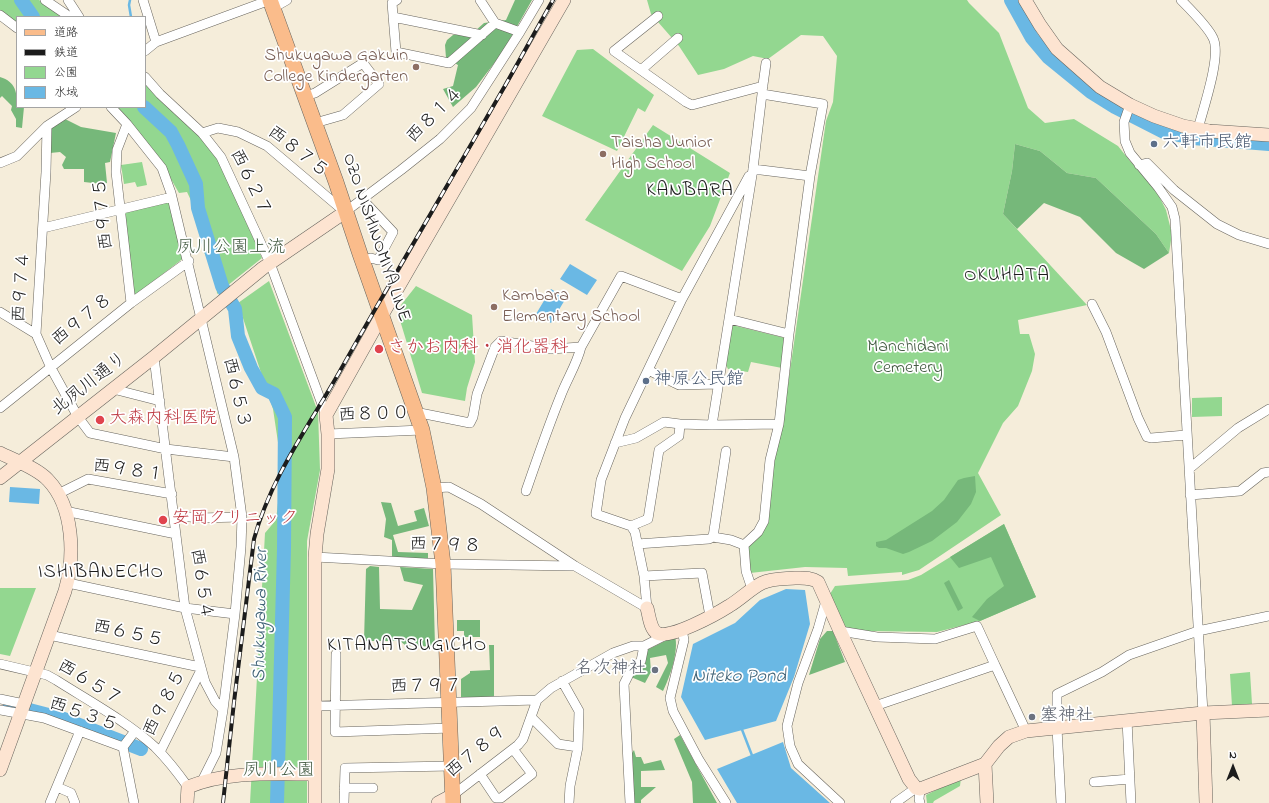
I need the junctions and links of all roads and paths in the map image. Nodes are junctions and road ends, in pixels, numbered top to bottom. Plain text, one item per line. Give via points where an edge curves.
1 (45, 0) edge
2 (68, 0) edge
3 (143, 0) edge
4 (287, 0) edge
5 (397, 0) edge
6 (478, 0) edge
7 (538, 0) edge
8 (564, 0) edge
9 (1025, 0) edge
10 (1181, 0) edge
11 (271, 3) edge
12 (0, 15) edge
13 (69, 16) edge
14 (78, 16) edge
15 (658, 16) dead end
16 (393, 17) junction
17 (495, 24) junction
18 (16, 27) edge
19 (520, 32) junction
20 (482, 35) junction
21 (678, 38) dead end
22 (156, 42) junction
23 (146, 50) edge
24 (766, 63) dead end
25 (641, 70) junction
26 (146, 78) edge
27 (763, 90) junction
28 (305, 96) junction
29 (74, 108) edge
30 (112, 108) edge
31 (1127, 111) junction
32 (128, 124) junction
33 (314, 124) junction
34 (47, 126) junction
35 (1198, 129) junction
36 (202, 133) junction
37 (1269, 135) edge
38 (0, 165) edge
39 (1139, 165) junction
40 (753, 169) junction
41 (810, 176) junction
42 (172, 197) junction
43 (362, 199) junction
44 (120, 210) junction
45 (345, 212) junction
46 (43, 228) junction
47 (1269, 244) edge
48 (189, 261) junction
49 (362, 261) junction
50 (266, 266) junction
51 (682, 299) junction
52 (131, 303) junction
53 (1092, 304) dead end
54 (0, 312) edge
55 (382, 315) junction
56 (201, 319) junction
57 (729, 320) junction
58 (36, 334) junction
59 (789, 334) junction
60 (581, 347) junction
61 (154, 357) junction
62 (51, 368) junction
63 (648, 370) junction
64 (718, 384) junction
65 (113, 389) junction
66 (160, 401) junction
67 (0, 408) edge
68 (1269, 409) edge
69 (415, 412) junction
70 (326, 415) junction
71 (78, 416) junction
72 (680, 424) junction
73 (779, 424) junction
74 (712, 425) junction
75 (422, 430) junction
76 (328, 434) junction
77 (1186, 435) junction
78 (615, 443) junction
79 (166, 449) junction
80 (726, 451) dead end
81 (0, 453) edge
82 (234, 457) junction
83 (20, 463) junction
84 (1188, 468) junction
85 (1269, 472) edge
86 (0, 478) edge
87 (434, 488) junction
88 (526, 490) dead end
89 (58, 494) junction
90 (172, 494) junction
91 (1190, 495) junction
92 (65, 511) junction
93 (174, 514) junction
94 (242, 517) junction
95 (632, 526) junction
96 (176, 534) junction
97 (713, 537) junction
98 (637, 544) junction
99 (744, 545) junction
100 (315, 558) junction
101 (443, 564) junction
102 (575, 566) junction
103 (644, 576) junction
104 (68, 583) junction
105 (752, 589) junction
106 (826, 601) junction
107 (185, 608) junction
108 (647, 608) junction
109 (235, 614) junction
110 (710, 616) junction
111 (1269, 616) edge
112 (682, 630) junction
113 (840, 631) junction
114 (1198, 631) junction
115 (49, 635) junction
116 (666, 635) junction
117 (644, 646) junction
118 (336, 654) dead end
119 (0, 664) edge
120 (995, 664) junction
121 (201, 669) junction
122 (35, 672) junction
123 (562, 681) junction
124 (0, 699) edge
125 (537, 700) junction
126 (450, 704) junction
127 (314, 706) junction
128 (336, 706) junction
129 (875, 706) junction
130 (22, 709) junction
131 (0, 710) edge
132 (223, 710) junction
133 (1269, 710) edge
134 (1203, 713) junction
135 (531, 717) junction
136 (1127, 720) junction
137 (451, 728) junction
138 (1057, 728) junction
139 (1026, 730) junction
140 (80, 732) junction
141 (128, 740) junction
142 (578, 747) junction
143 (513, 749) junction
144 (160, 752) junction
145 (985, 764) junction
146 (452, 766) junction
147 (0, 770) edge
148 (314, 774) junction
149 (480, 774) junction
150 (1130, 779) junction
151 (202, 781) junction
152 (1094, 782) dead end
153 (57, 786) junction
154 (188, 787) junction
155 (344, 788) junction
156 (373, 788) dead end
157 (918, 788) junction
158 (453, 799) edge
159 (50, 803) edge
160 (75, 803) edge
161 (134, 803) edge
162 (187, 803) edge
163 (315, 803) edge
164 (344, 803) edge
165 (438, 803) edge
166 (569, 803) edge
167 (630, 803) edge
168 (726, 803) edge
169 (840, 803) edge
170 (894, 803) edge
171 (920, 803) edge
172 (987, 803) edge
173 (1061, 803) edge
174 (1131, 803) edge
175 (1206, 803) edge

1 - 13 street
2 - 14 street
3 - 22 street
4 - 11 street
5 - 16 street via 392,3
6 - 17 street
7 - 19 street, 西８１４
8 - 55 street
9 - 31 street via 1057,49
10 - 35 street via 1213,38 1216,50
11 - 22 street
11 - 28 main road, OZO NISHINOMIYA LINE
12 - 18 street
15 - 25 street via 614,51
16 - 20 street
16 - 20 street via 396,52 449,63
17 - 19 street
17 - 20 street
19 - 43 street, 西８１４ via 471,108 440,139
21 - 25 street
22 - 23 street
24 - 27 street
25 - 27 street via 692,105
26 - 36 street, 西６２７
27 - 40 street
27 - 41 street via 823,104
28 - 33 main road, OZO NISHINOMIYA LINE
28 - 33 street via 315,93 363,63 379,84 343,115
29 - 34 street
30 - 32 street, 西６５３
31 - 35 street
31 - 39 street via 1125,141
32 - 42 street, 西６５３ via 162,168
32 - 44 street, 西９７５ via 117,150 116,172
33 - 45 main road, OZO NISHINOMIYA LINE
34 - 38 street via 17,156
34 - 46 street, 西９７４
35 - 37 street
36 - 45 street, 西８７５ via 218,128 238,132 267,146
36 - 50 street, 西６２７ via 221,157
39 - 47 street via 1147,163 1174,190 1217,224 1239,235
39 - 77 street via 1172,207 1175,219
40 - 41 street
40 - 51 street
40 - 57 street
41 - 59 street
42 - 44 street
42 - 48 street, 西６５３
43 - 45 street, 西８１４
43 - 49 street via 393,232 378,260 371,258
44 - 46 street
44 - 52 street, 西９７５
45 - 49 main road, OZO NISHINOMIYA LINE
45 - 50 street, 北夙川通り
46 - 58 street, 西９７４
48 - 52 street, 西９７８
48 - 56 street, 西６５３
49 - 55 main road, OZO NISHINOMIYA LINE
50 - 56 street, 北夙川通り
50 - 70 street, 西６２７
51 - 60 street via 621,276
51 - 63 street
52 - 62 street, 西９７８
53 - 77 street via 1106,332 1146,437
54 - 58 street
55 - 69 main road, OZO NISHINOMIYA LINE
55 - 70 street
56 - 61 street, 北夙川通り
56 - 82 street, 西６５３
57 - 59 street
57 - 64 street
58 - 62 street, 西９７４
59 - 73 street
60 - 69 street via 551,349 501,342 494,347 477,394 470,423
60 - 88 street via 550,421
61 - 65 street, 北夙川通り
61 - 66 street, 西６５４
62 - 67 street, 西９７８
62 - 71 street, 西９７４
63 - 64 street via 679,385
63 - 78 street
64 - 74 street
65 - 66 street
65 - 71 street, 北夙川通り
66 - 79 street, 西６５４
68 - 84 street via 1238,428
69 - 75 main road, OZO NISHINOMIYA LINE
70 - 76 street
71 - 79 street, 西９７４ via 90,433
71 - 83 street, 北夙川通り
72 - 74 street
72 - 78 street via 664,422 636,438
72 - 95 street via 678,436 659,450 648,518
73 - 74 street
73 - 99 street via 770,460 764,521 758,532
75 - 76 street, 西８００
75 - 87 main road, OZO NISHINOMIYA LINE
76 - 100 street via 328,469
77 - 84 street
78 - 95 street via 601,480 596,514
79 - 82 street, 西９７４
79 - 90 street, 西６５４
80 - 97 street
81 - 83 street
82 - 94 street, 西６５３
83 - 86 street, 北夙川通り
83 - 89 street via 43,475
84 - 91 street
85 - 91 street via 1263,473 1240,491
87 - 101 main road, OZO NISHINOMIYA LINE
87 - 102 street via 449,487 481,504
89 - 90 street, 西９８１ via 88,479
89 - 92 street
90 - 93 street, 西６５４
91 - 114 street
92 - 96 street
92 - 104 street via 71,542
93 - 94 street via 198,518
93 - 96 street, 西６５４
94 - 109 street, 西６５３
95 - 98 street
96 - 107 street, 西６５４
97 - 98 street
97 - 99 street
98 - 103 street
99 - 105 street via 746,571
100 - 101 street, 西７９８
100 - 127 street
101 - 102 street, 西７９８
101 - 126 main road, OZO NISHINOMIYA LINE
102 - 108 street
103 - 108 street
103 - 110 street via 702,573
104 - 107 street
104 - 115 street
105 - 106 street via 763,582 774,580 814,579 818,582
105 - 110 street via 730,606
106 - 113 street
106 - 169 street via 798,683 787,726 790,746 798,764
107 - 109 street
107 - 121 street, 西６５４
108 - 116 street via 655,631
109 - 132 street, 西６５３
110 - 112 street
111 - 114 street
112 - 116 street
112 - 168 street via 684,640 670,698 673,711
113 - 120 street via 935,639 977,626
113 - 129 street
114 - 134 street
114 - 138 street via 1129,655 1102,672 1057,694
115 - 121 street, 西６５５
115 - 122 street
116 - 117 street
117 - 123 street via 633,646 612,653
117 - 167 street via 641,661 631,670 624,684
118 - 128 street
119 - 122 street, 西６５７
120 - 129 street
120 - 139 street
121 - 132 street, 西６５４ via 215,701
121 - 144 street, 西９８５
122 - 130 street
122 - 141 street, 西６５７ via 56,680
123 - 125 street
123 - 142 street via 579,710
124 - 130 street
125 - 126 street, 西７９７
125 - 135 street, 西７８９
126 - 128 street, 西７９７
126 - 137 main road, OZO NISHINOMIYA LINE
127 - 128 street, 西７９７
127 - 148 street
128 - 137 street via 335,732
129 - 157 street via 909,779
130 - 131 street, 西５３５
130 - 140 street, 西５３５
130 - 147 street
132 - 151 street via 216,753
133 - 134 street
134 - 136 street
134 - 175 street
135 - 142 street via 558,744
135 - 143 street, 西７８９ via 523,739
136 - 138 street
136 - 150 street
137 - 146 main road, OZO NISHINOMIYA LINE
138 - 139 street
138 - 173 street
139 - 145 street via 1009,737
140 - 141 street, 西５３５
140 - 153 street
141 - 144 street
141 - 161 street, 西５３５
142 - 166 street
143 - 149 street, 西７８９
143 - 149 street via 532,774 501,798 496,798
144 - 154 street
145 - 157 street
145 - 172 street
146 - 155 street via 345,768
146 - 158 main road, OZO NISHINOMIYA LINE
148 - 151 street via 226,777
148 - 163 street
149 - 158 street, 西７８９
150 - 152 street
150 - 174 street
151 - 154 street
153 - 159 street
153 - 160 street via 71,793
154 - 162 street
155 - 156 street
155 - 164 street
157 - 170 street
157 - 171 street
158 - 165 street, 西７８９

